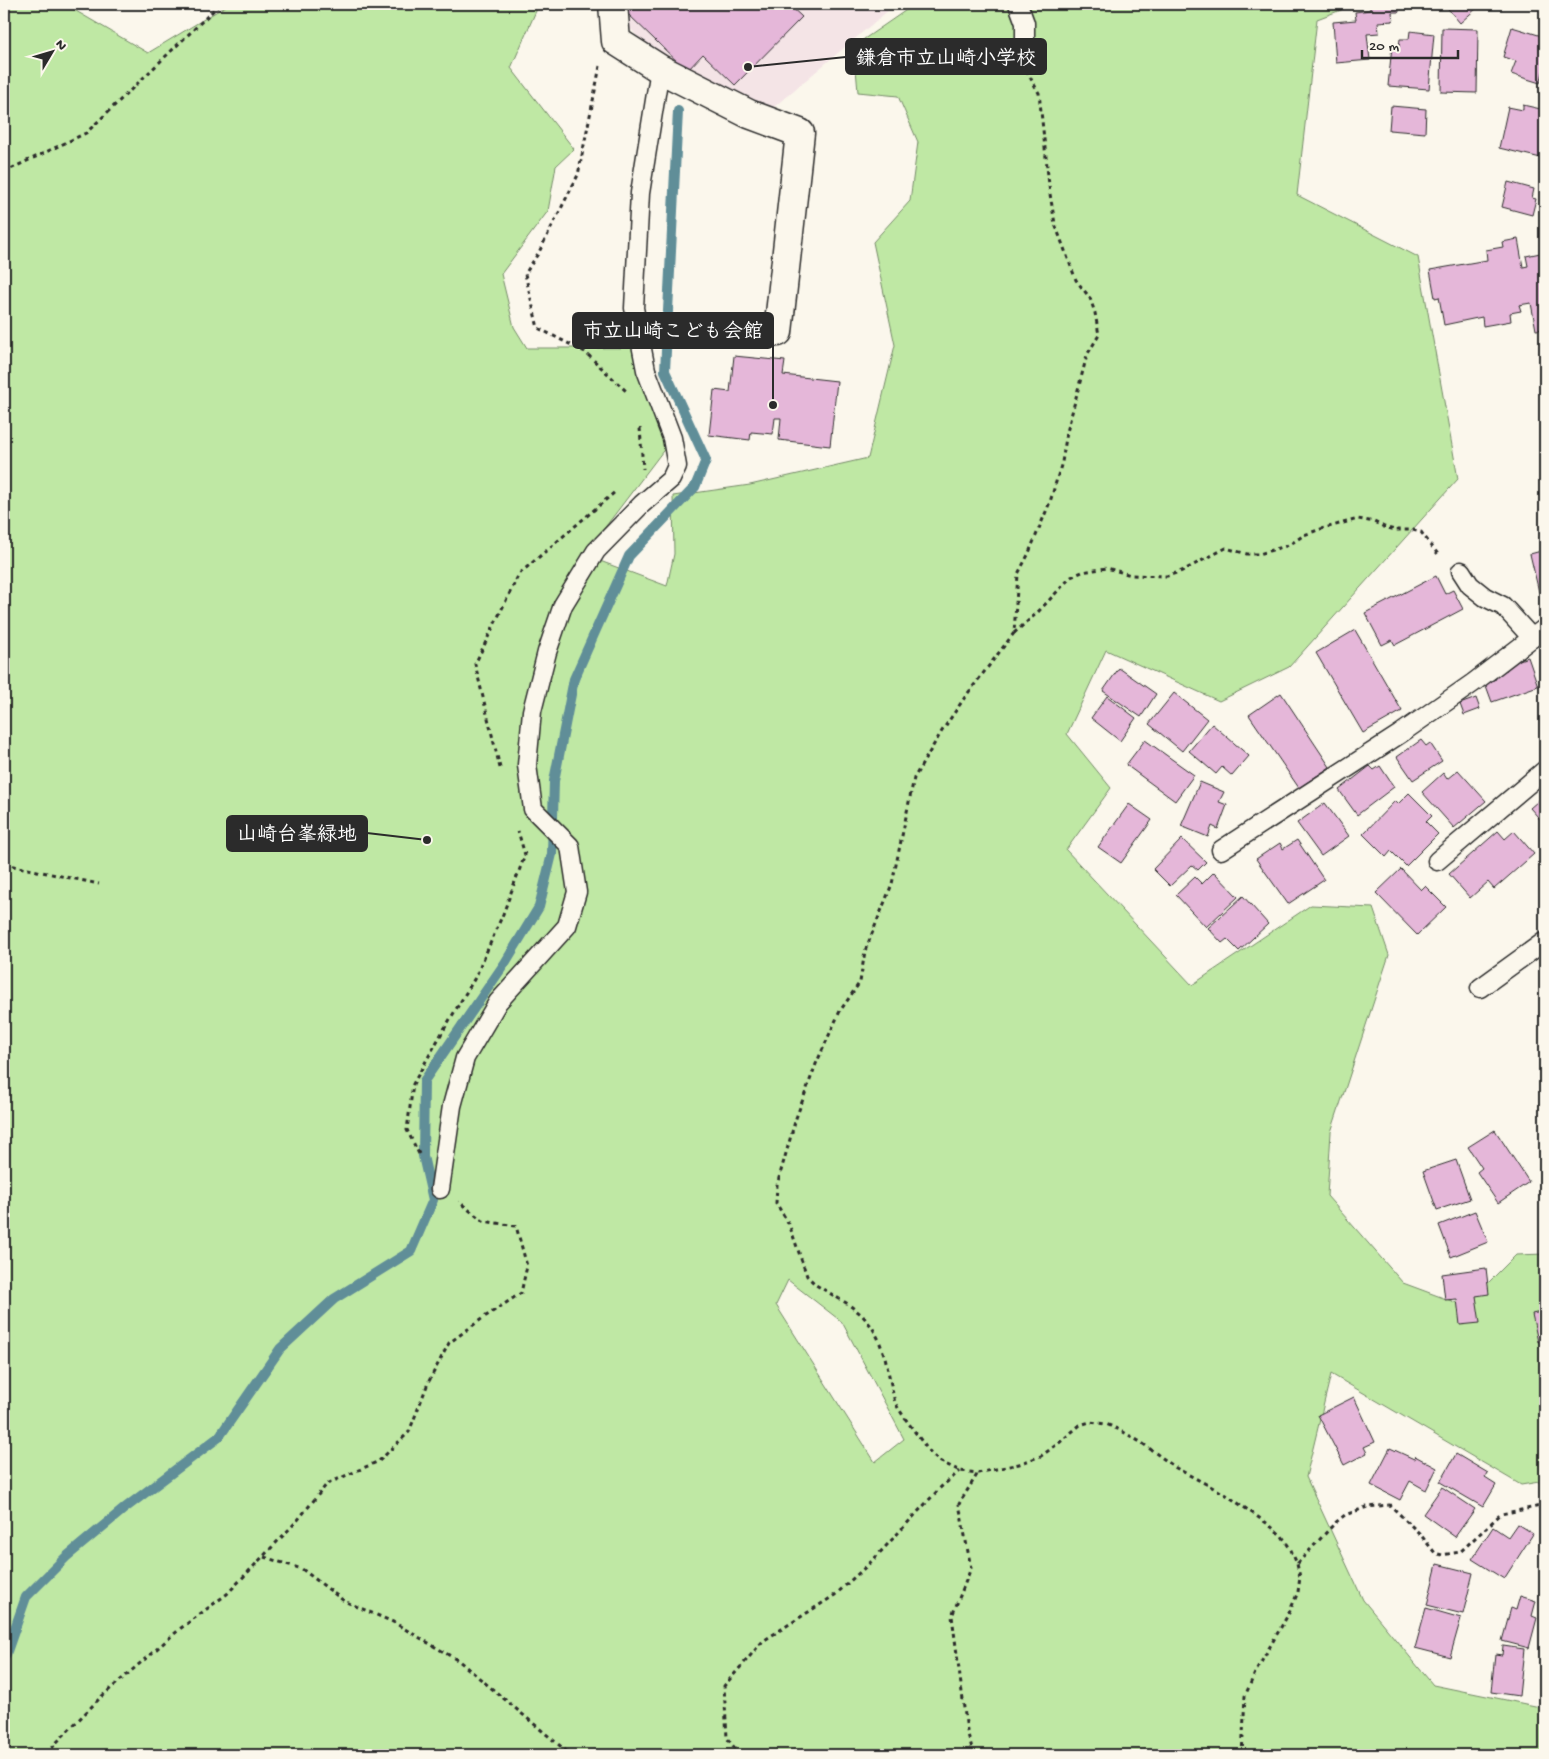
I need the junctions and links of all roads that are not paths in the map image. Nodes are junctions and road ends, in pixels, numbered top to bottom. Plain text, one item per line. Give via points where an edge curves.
1 (612, 4) edge
2 (1018, 4) edge
3 (1025, 45) road end
4 (660, 70) junction
5 (778, 332) dead end
6 (1461, 571) road end
7 (1539, 633) edge
8 (1545, 770) edge
9 (1221, 850) dead end
10 (1437, 861) dead end
11 (1545, 941) edge
12 (1480, 988) dead end
13 (440, 1189) road end

1 - 4 street via 616,40
2 - 3 lane via 1024,23
4 - 5 street via 749,114 800,133
4 - 13 lane via 640,193 634,308 646,370 672,438 678,466 672,478 596,551 563,605 547,652 532,712 527,764 533,809 570,846 577,892 567,926 498,1002 465,1058 452,1106
6 - 7 lane via 1470,585 1485,597
7 - 9 lane via 1400,734
8 - 10 lane
11 - 12 lane

